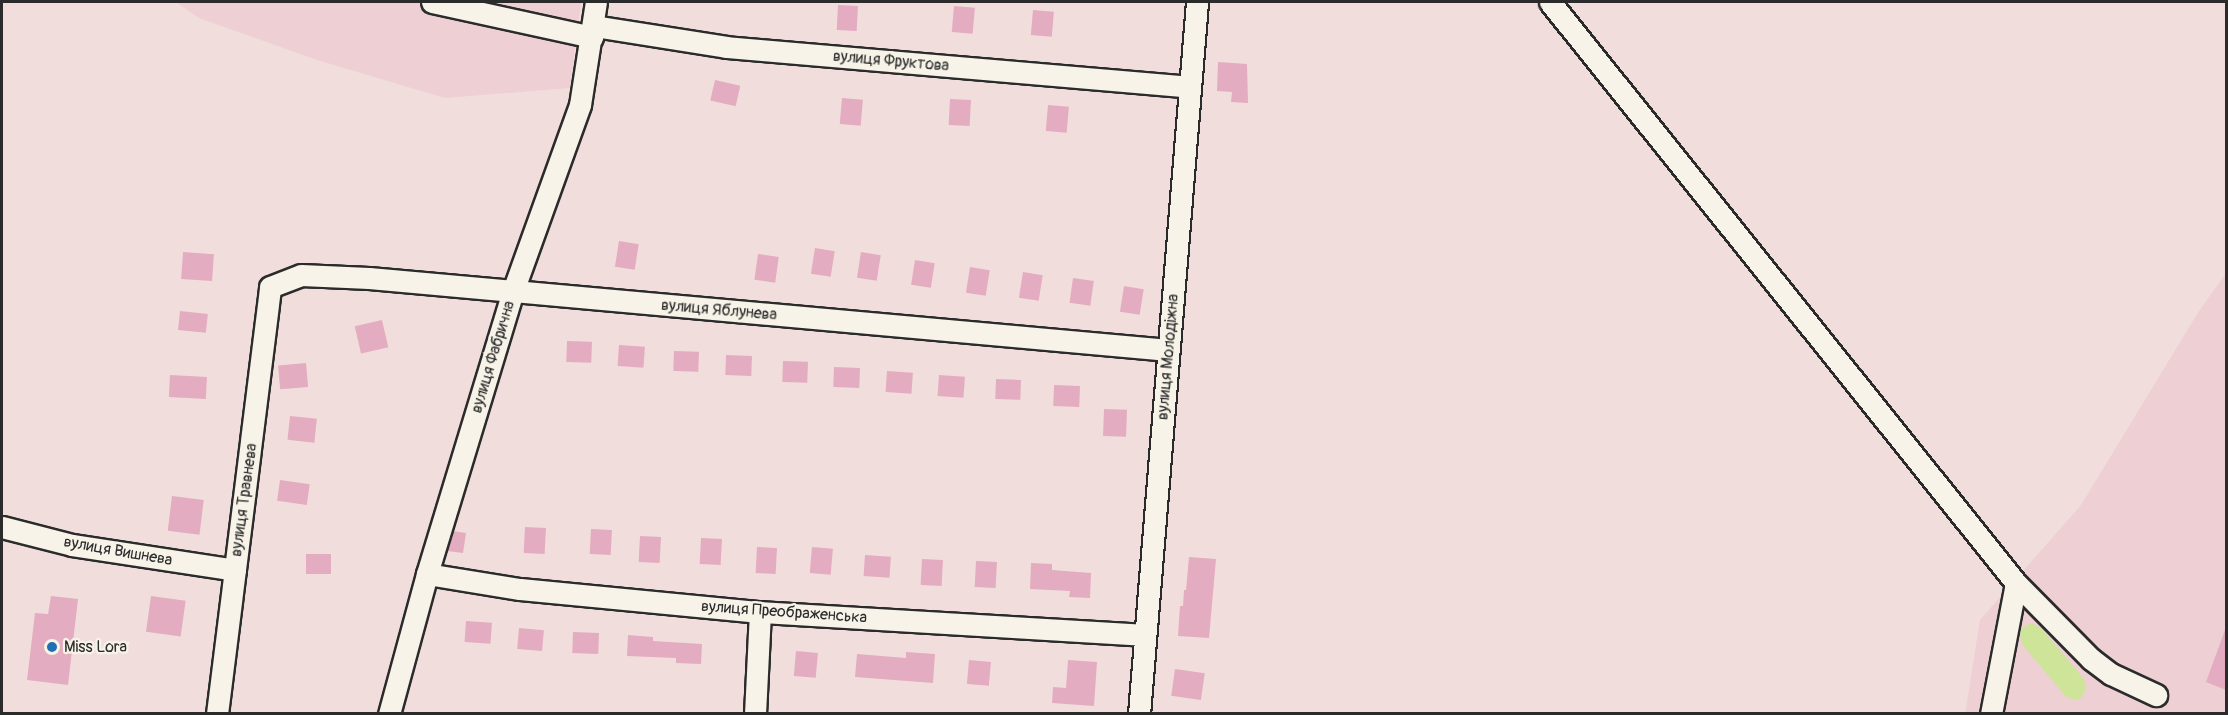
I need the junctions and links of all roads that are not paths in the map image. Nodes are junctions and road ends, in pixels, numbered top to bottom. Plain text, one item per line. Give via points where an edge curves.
1 (432, 2) edge
2 (596, 2) edge
3 (1197, 2) edge
4 (1550, 2) edge
5 (593, 32) junction
6 (1189, 87) junction
7 (270, 287) joint
8 (513, 291) junction
9 (1169, 350) junction
10 (2, 527) edge
11 (235, 570) junction
12 (427, 574) junction
13 (2016, 583) junction
14 (760, 612) junction
15 (1144, 635) junction
16 (2156, 695) dead end
17 (217, 714) edge
18 (389, 714) edge
19 (755, 714) edge
20 (1139, 714) edge
21 (1991, 714) edge

1 - 5 street, вулиця Фруктова
2 - 5 street, вулиця Фабрична
3 - 6 street, вулиця Молодіжна
4 - 13 street
5 - 6 street, вулиця Фруктова
5 - 8 street, вулиця Фабрична via 580,105
6 - 9 street, вулиця Молодіжна
7 - 8 street, вулиця Яблунева via 301,275
7 - 11 street, вулиця Травнева
8 - 9 street, вулиця Яблунева
8 - 12 street, вулиця Фабрична
9 - 15 street, вулиця Молодіжна
10 - 11 street, вулиця Вишнева via 72,545
11 - 17 street, вулиця Травнева
12 - 14 street, вулиця Преображенська via 520,589
12 - 18 street, вулиця Фабрична
13 - 16 street via 2091,659 2111,674
13 - 21 street
14 - 15 street, вулиця Преображенська
14 - 19 street
15 - 20 street, вулиця Молодіжна

